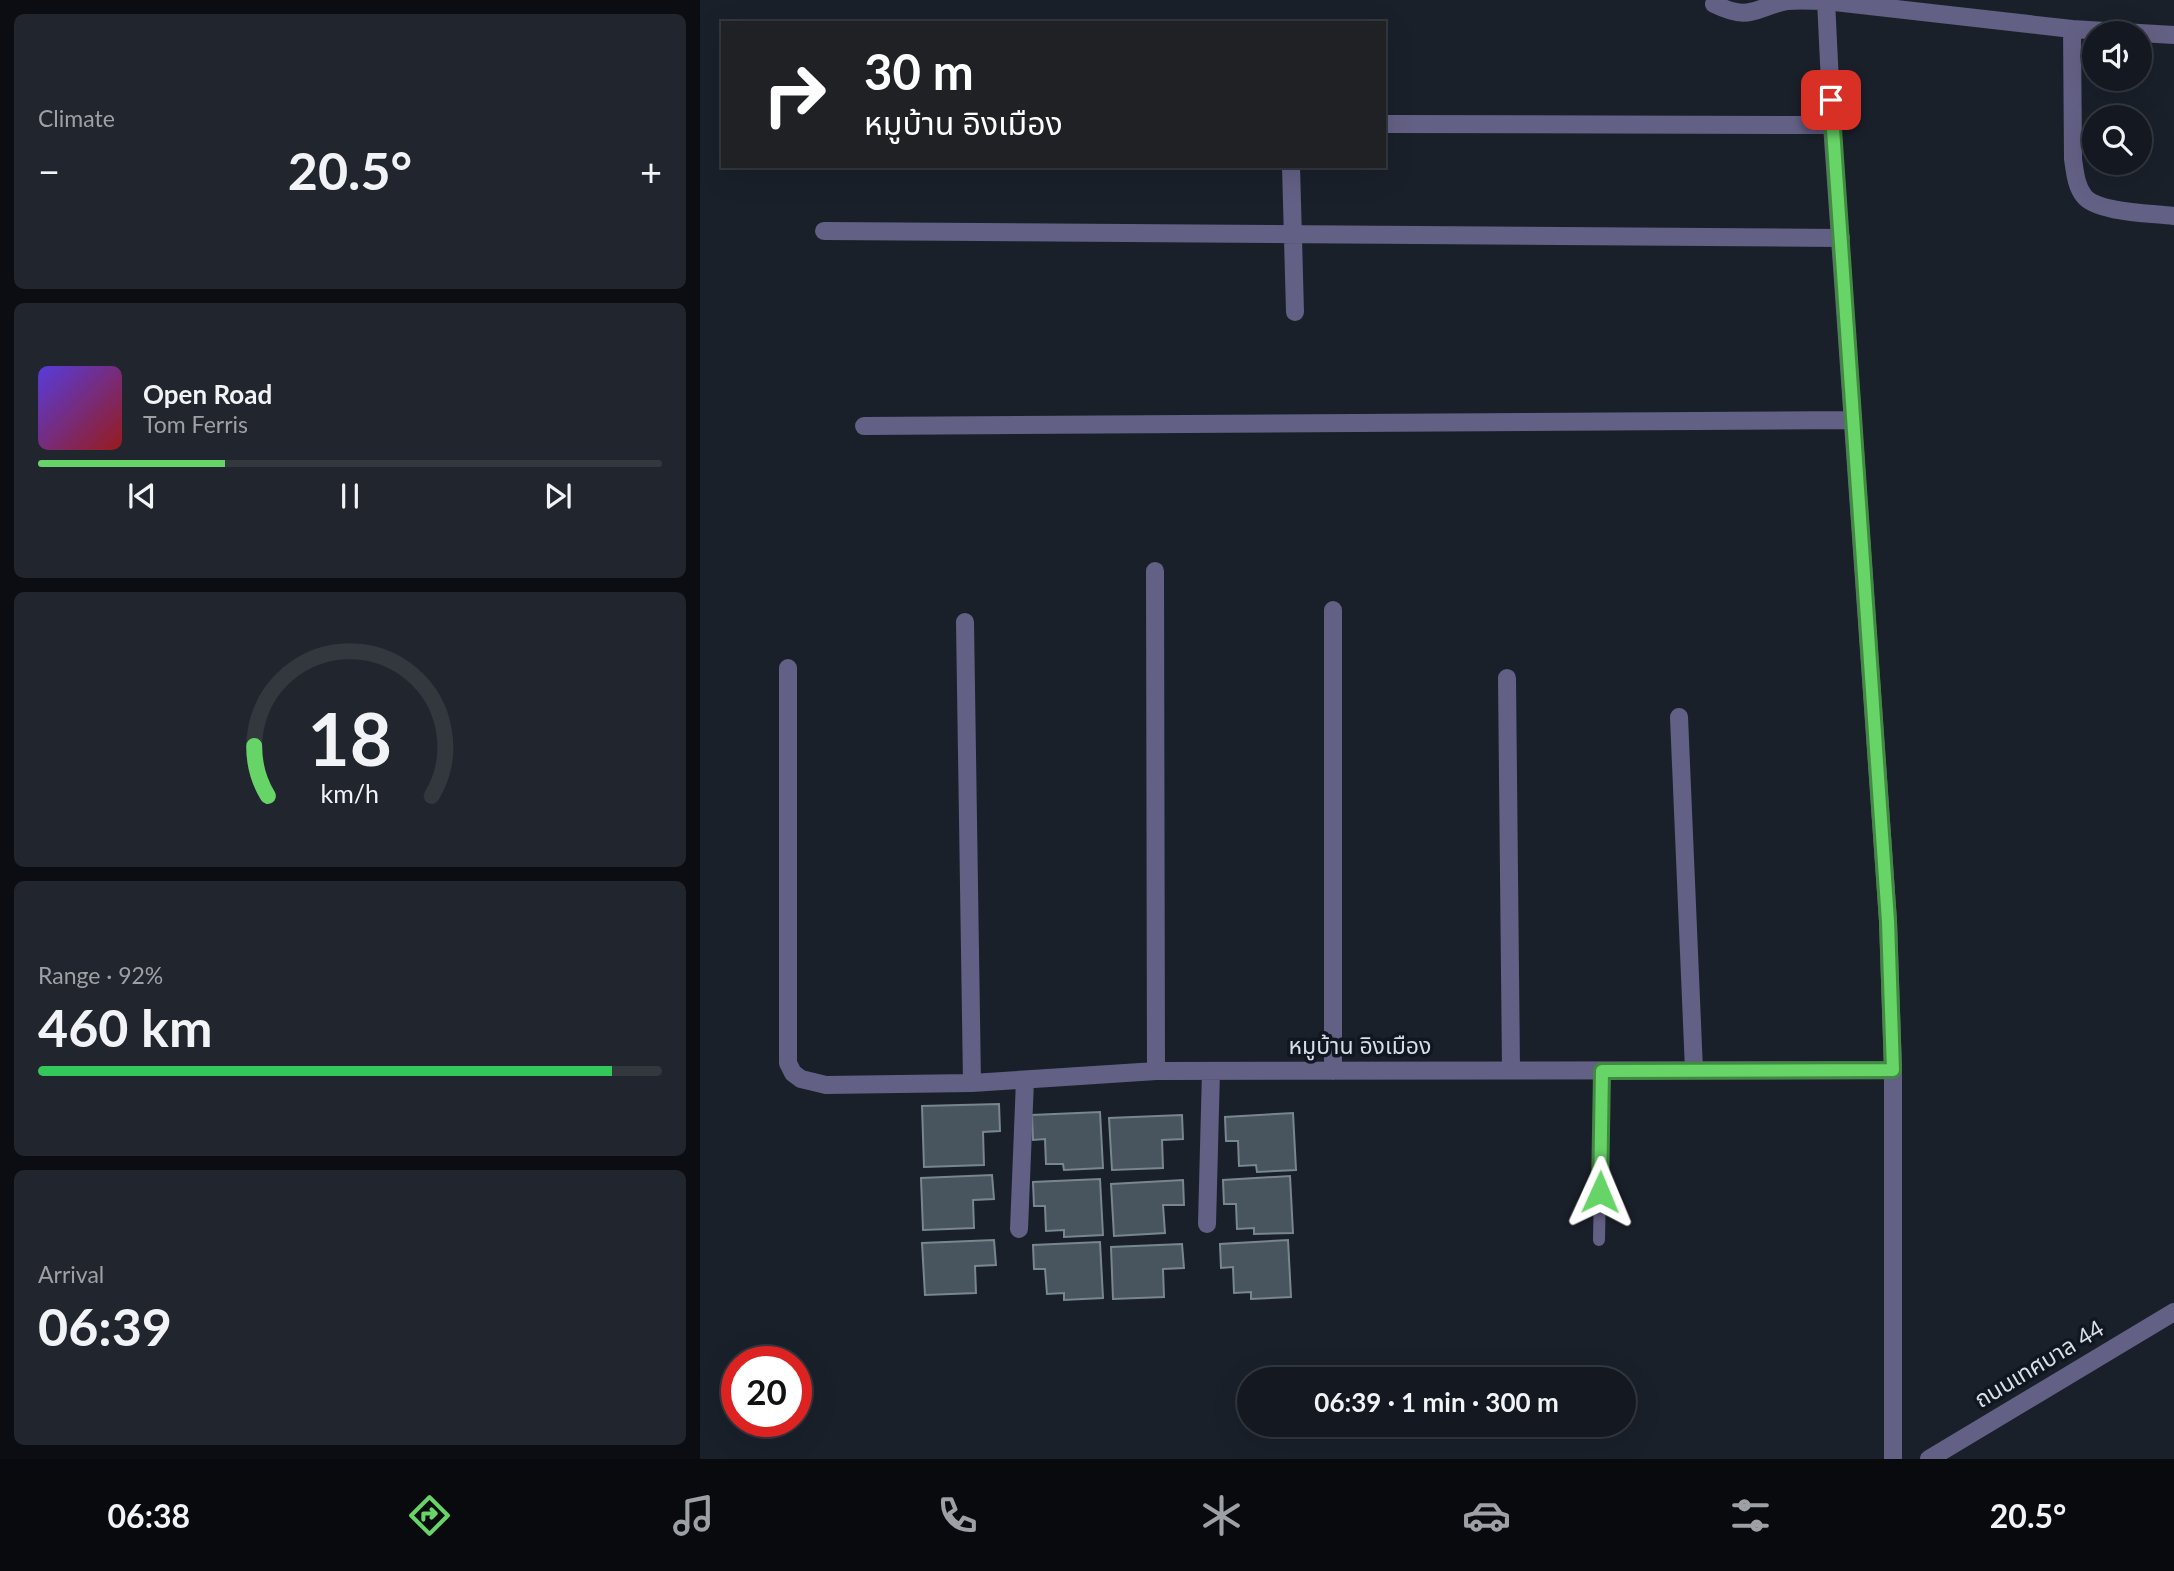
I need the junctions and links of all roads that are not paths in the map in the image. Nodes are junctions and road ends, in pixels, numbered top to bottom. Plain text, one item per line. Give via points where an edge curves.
1 (1826, 1) edge
2 (1714, 4) dead end
3 (2072, 29) junction
4 (2174, 35) edge
5 (1386, 124) edge
6 (1832, 125) junction
7 (1291, 168) edge
8 (2174, 216) edge
9 (824, 231) dead end
10 (1293, 234) junction
11 (1841, 238) junction
12 (1295, 312) dead end
13 (1853, 420) junction
14 (864, 426) dead end
15 (1155, 570) dead end
16 (1333, 610) dead end
17 (965, 622) dead end
18 (788, 667) dead end
19 (1507, 678) dead end
20 (1679, 717) dead end
21 (1511, 1070) junction
22 (1694, 1070) junction
23 (1893, 1070) junction
24 (1156, 1071) junction
25 (1211, 1071) junction
26 (1333, 1071) junction
27 (1602, 1071) junction
28 (1025, 1080) junction
29 (972, 1083) junction
30 (1207, 1224) dead end
31 (1018, 1229) dead end
32 (1599, 1240) dead end
33 (2174, 1312) edge
34 (1893, 1459) edge
35 (1929, 1459) edge

1 - 2 street via 1787,1 1747,14
1 - 3 street
1 - 6 street
3 - 4 street
3 - 8 street via 2073,159 2084,197 2113,209
5 - 6 street
6 - 11 street
7 - 10 street
9 - 10 street
10 - 11 street
10 - 12 street
11 - 13 street
13 - 14 street
13 - 23 street via 1887,907
15 - 24 street
16 - 26 street
17 - 29 street
18 - 29 street, หมูบ้าน อิงเมือง via 788,1063 801,1079 826,1084
19 - 21 street
20 - 22 street
21 - 26 street, หมูบ้าน อิงเมือง
21 - 27 street, หมูบ้าน อิงเมือง
22 - 23 street, หมูบ้าน อิงเมือง
22 - 27 street, หมูบ้าน อิงเมือง
23 - 34 street
24 - 25 street, หมูบ้าน อิงเมือง
24 - 28 street, หมูบ้าน อิงเมือง
25 - 26 street, หมูบ้าน อิงเมือง
25 - 30 street
27 - 32 lane
28 - 29 street, หมูบ้าน อิงเมือง
28 - 31 street
33 - 35 street, ถนนเทศบาล 44

